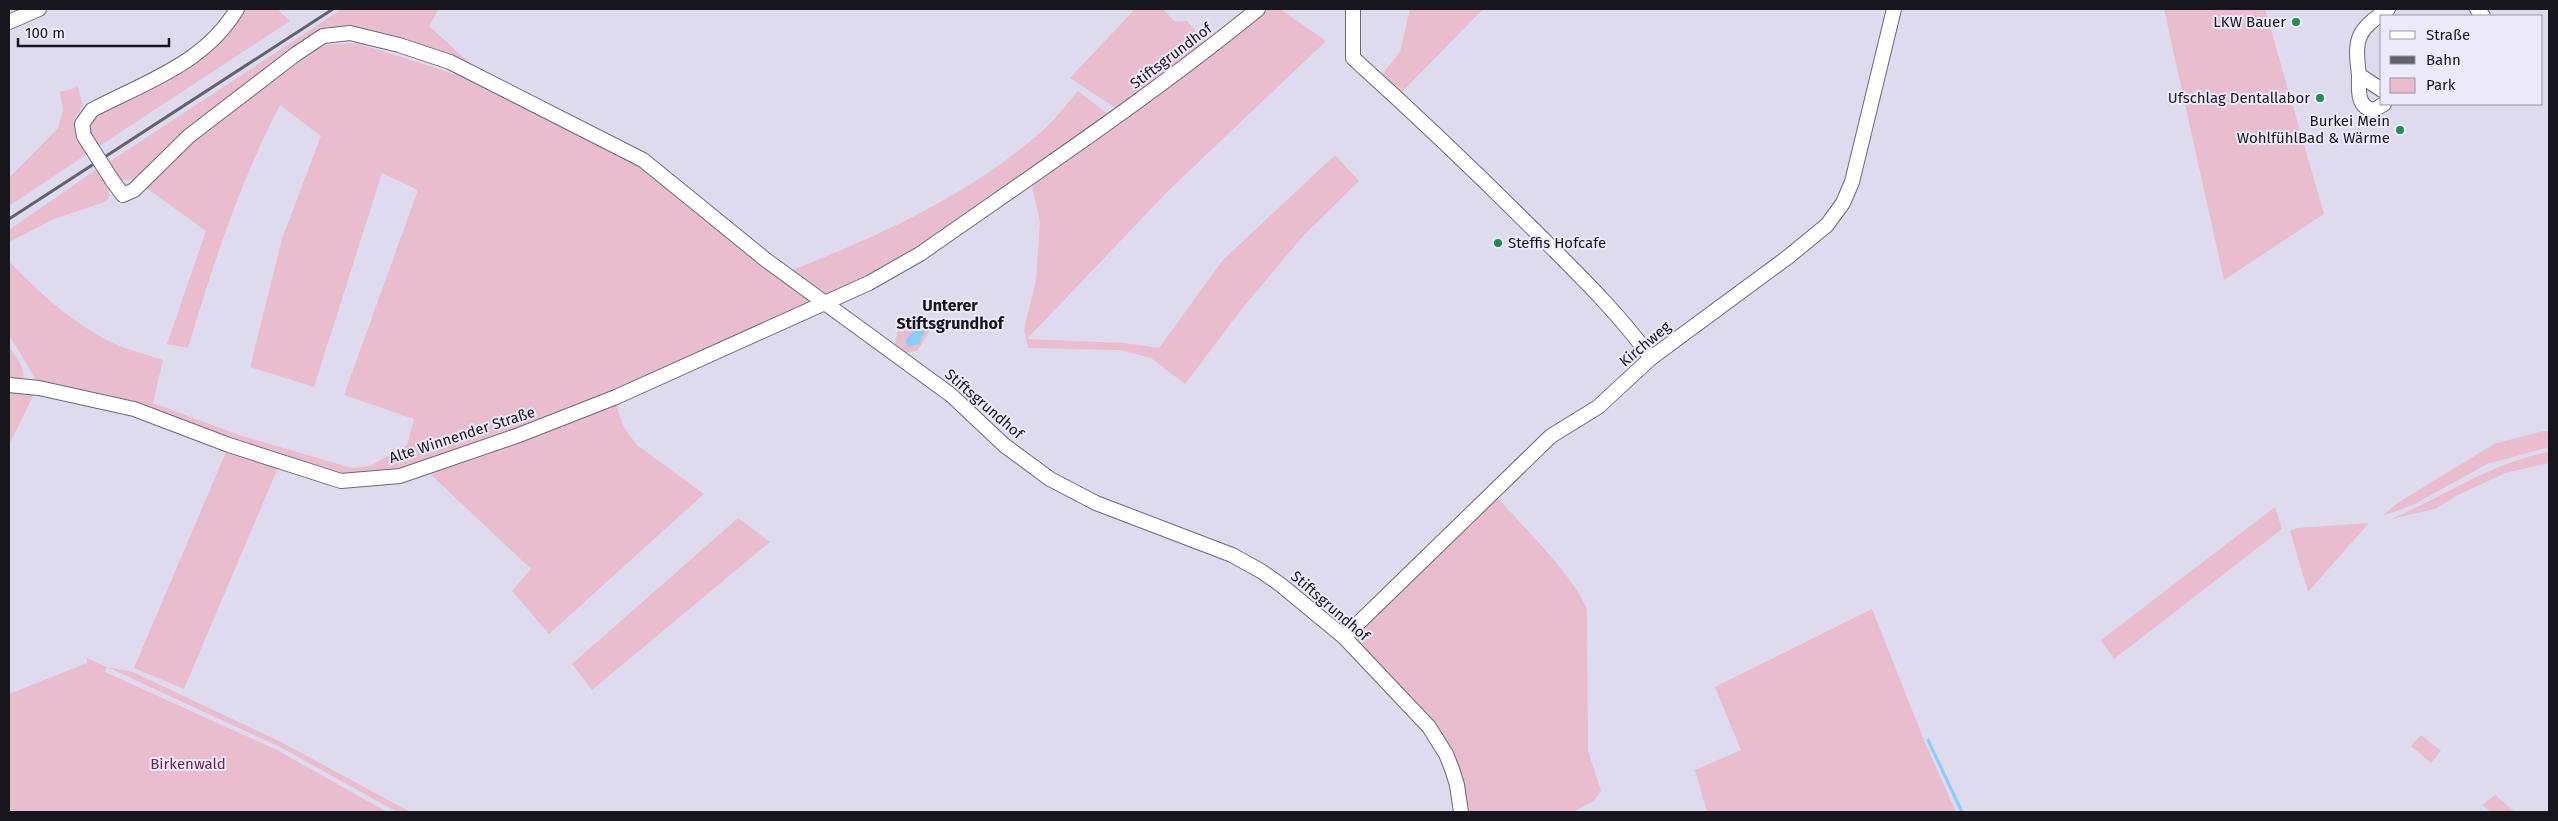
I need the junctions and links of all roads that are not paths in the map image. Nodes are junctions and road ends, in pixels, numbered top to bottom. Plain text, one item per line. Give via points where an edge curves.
1 (39, 9) edge
2 (237, 9) edge
3 (1258, 9) edge
4 (1353, 9) edge
5 (1894, 9) edge
6 (2388, 9) edge
7 (9, 22) edge
8 (2359, 75) junction
9 (2380, 89) edge
10 (2382, 105) edge
11 (824, 303) junction
12 (1651, 358) junction
13 (9, 385) edge
14 (1344, 637) junction
15 (1462, 812) edge

1 - 7 street
2 - 11 street, bridge via 228,25 200,53 92,110 82,124 84,136 123,194 134,190 189,136 296,54 323,36 350,33 450,62 642,160
3 - 11 street, Stiftsgrundhof via 1119,115 920,254
4 - 12 street via 1353,58 1494,190 1598,294
5 - 12 street, Kirchweg via 1852,182 1843,203 1827,226
6 - 8 street via 2368,23 2358,39
8 - 9 street
8 - 10 street via 2360,97 2364,106 2374,110
11 - 13 street, Alte Winnender Straße via 616,397 400,476 341,481 229,445 134,409
11 - 14 street, Stiftsgrundhof via 951,395 1004,445 1050,479 1096,503 1214,547 1261,570
12 - 14 street, Kirchweg via 1598,407 1551,436
14 - 15 street, Stiftsgrundhof via 1408,703 1438,740 1457,785

